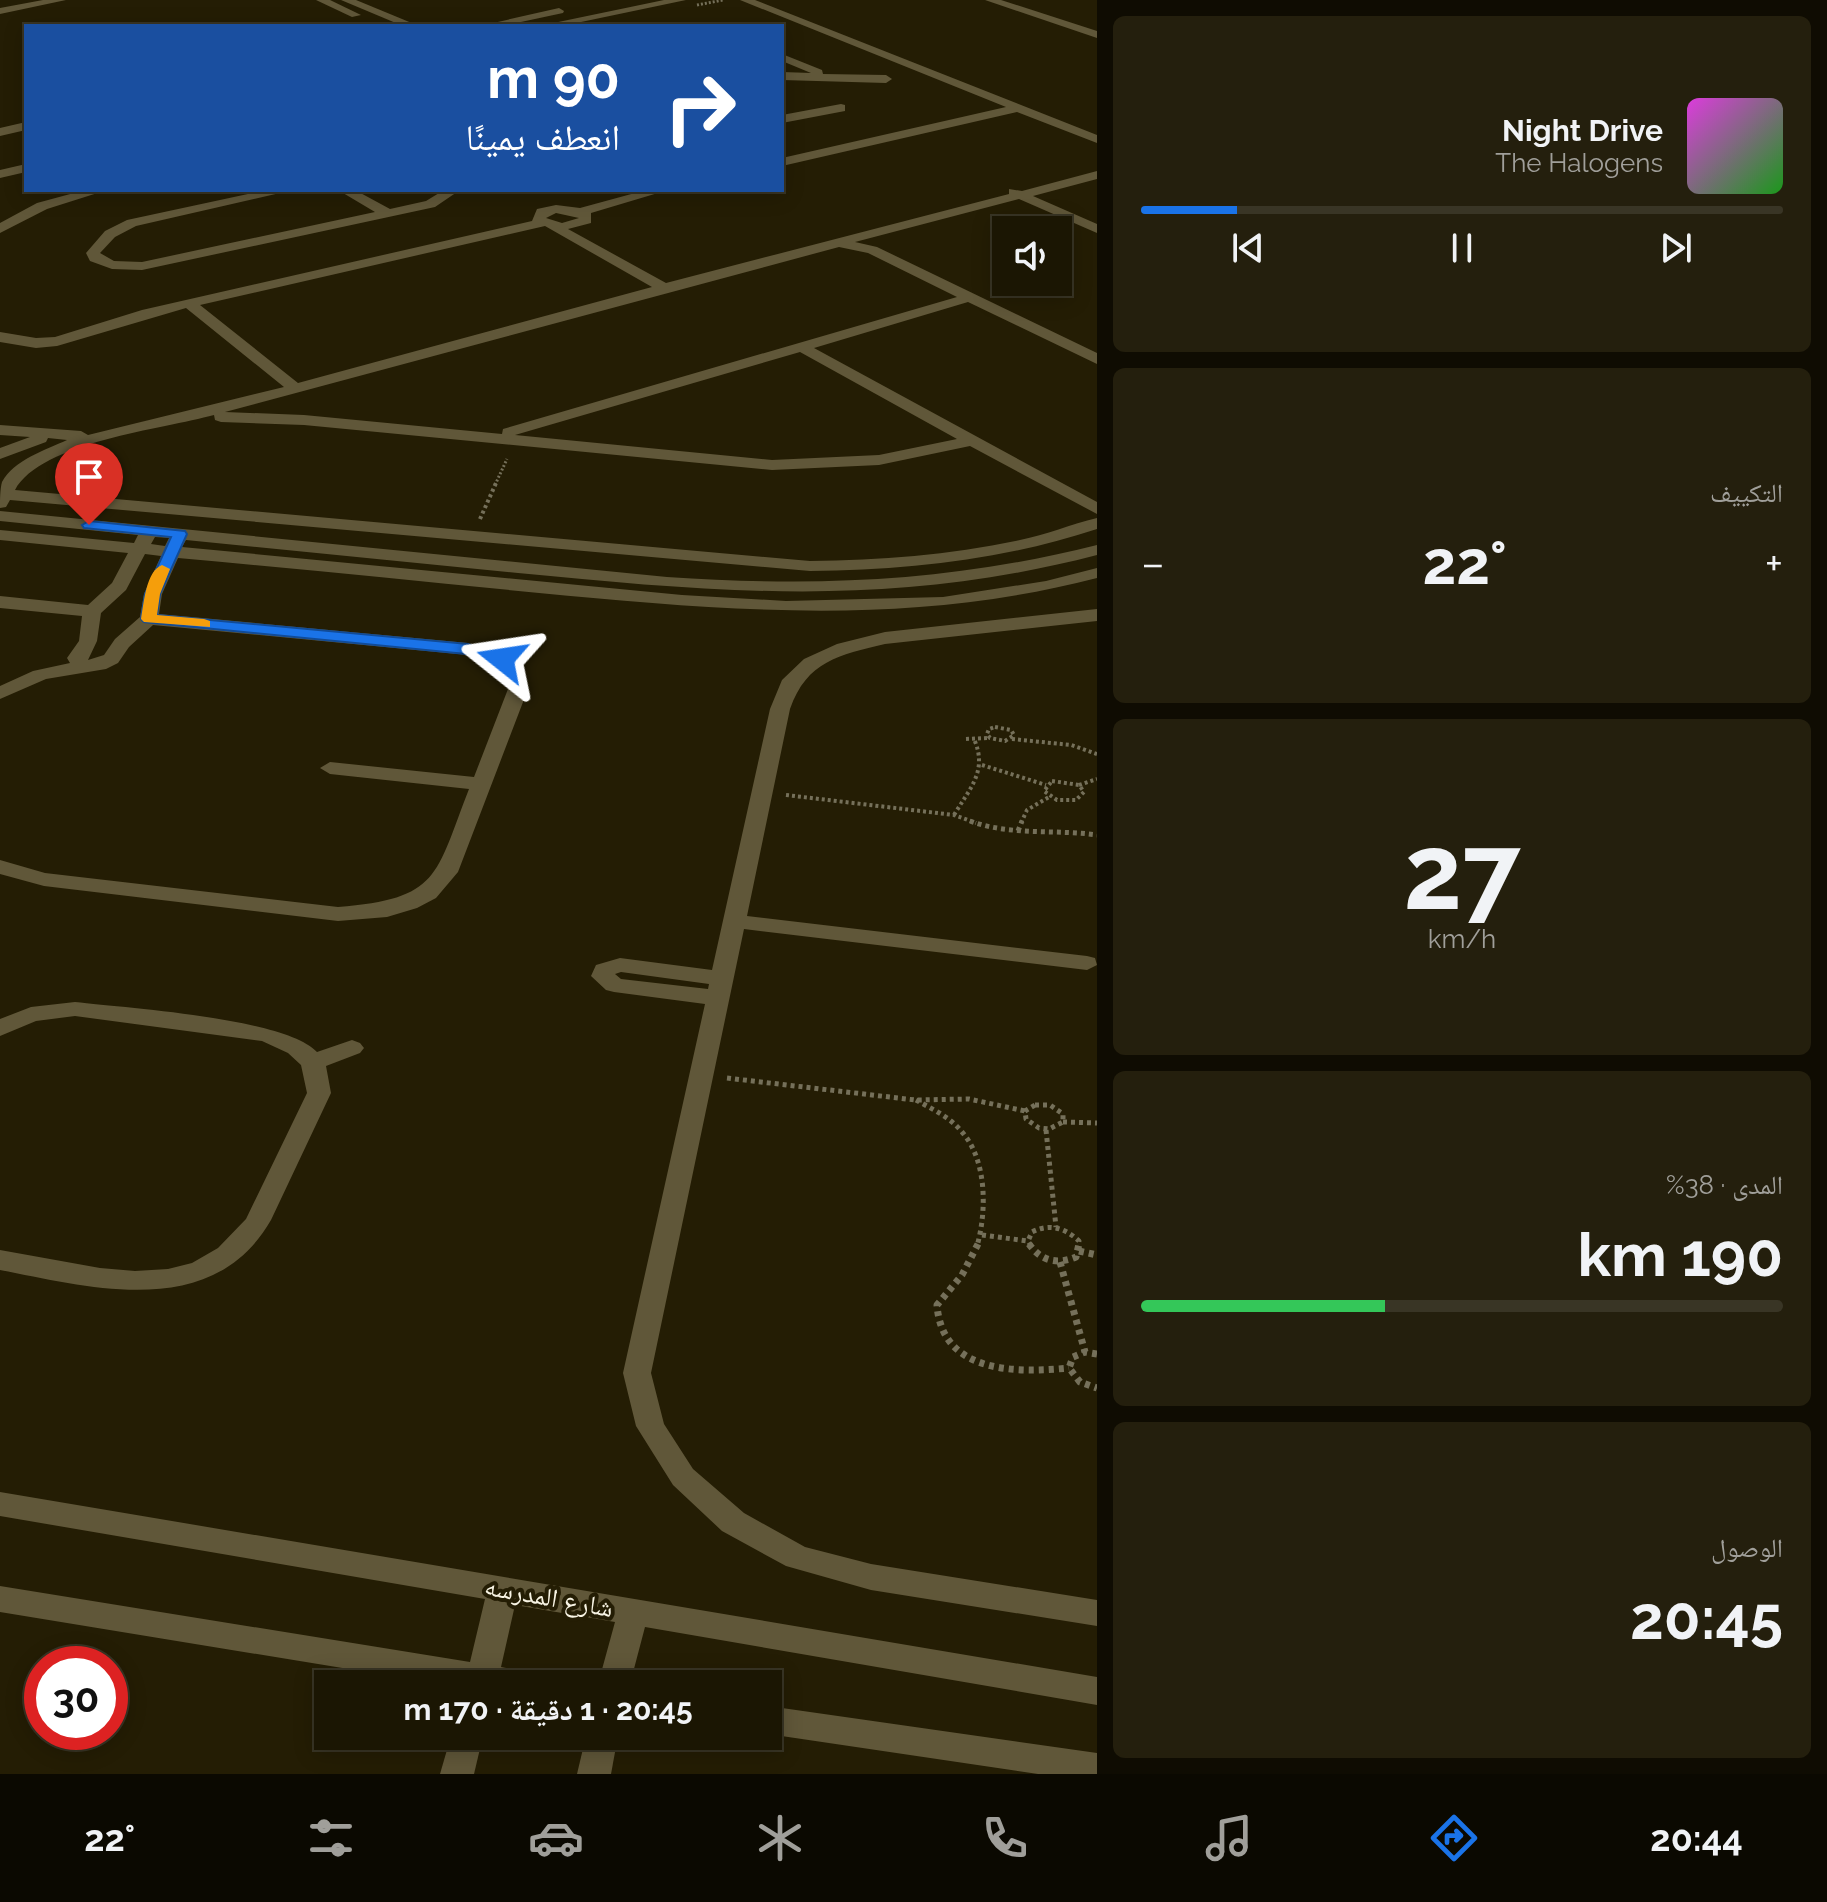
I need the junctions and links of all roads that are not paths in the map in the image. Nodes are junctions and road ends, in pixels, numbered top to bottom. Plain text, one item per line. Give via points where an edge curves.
1 (61, 0) edge
2 (321, 0) edge
3 (346, 0) edge
4 (619, 0) edge
5 (681, 0) edge
6 (745, 0) edge
7 (990, 0) edge
8 (1029, 0) edge
9 (0, 11) edge
10 (1097, 23) edge
11 (376, 24) edge
12 (408, 24) edge
13 (505, 24) edge
14 (555, 24) edge
15 (1097, 35) edge
16 (784, 58) edge
17 (826, 75) junction
18 (784, 76) edge
19 (886, 79) dead end
20 (841, 108) dead end
21 (1018, 108) junction
22 (24, 114) edge
23 (0, 119) edge
24 (784, 119) edge
25 (24, 126) edge
26 (0, 132) edge
27 (1097, 139) edge
28 (784, 149) edge
29 (802, 157) junction
30 (784, 162) edge
31 (1097, 164) edge
32 (24, 168) edge
33 (0, 174) edge
34 (1097, 175) edge
35 (93, 192) edge
36 (277, 192) edge
37 (349, 192) edge
38 (450, 192) edge
39 (558, 192) edge
40 (651, 192) edge
41 (1004, 193) junction
42 (1019, 194) junction
43 (388, 213) junction
44 (545, 221) junction
45 (861, 224) junction
46 (0, 229) edge
47 (1097, 229) edge
48 (879, 232) junction
49 (835, 244) junction
50 (656, 284) junction
51 (971, 297) junction
52 (188, 303) junction
53 (0, 337) edge
54 (1097, 342) edge
55 (802, 347) junction
56 (1097, 359) edge
57 (295, 388) junction
58 (186, 418) junction
59 (0, 430) edge
60 (73, 436) junction
61 (99, 436) junction
62 (488, 436) junction
63 (971, 441) junction
64 (0, 454) edge
65 (1, 497) edge
66 (1097, 509) edge
67 (0, 516) edge
68 (1097, 523) edge
69 (149, 531) junction
70 (179, 534) junction
71 (0, 535) edge
72 (140, 549) junction
73 (1097, 550) edge
74 (171, 552) junction
75 (1097, 573) edge
76 (0, 602) edge
77 (92, 611) junction
78 (1097, 615) edge
79 (149, 619) junction
80 (81, 666) junction
81 (0, 693) edge
82 (330, 768) dead end
83 (482, 784) junction
84 (0, 867) edge
85 (734, 921) junction
86 (1087, 963) dead end
87 (0, 1028) edge
88 (352, 1048) dead end
89 (314, 1062) junction
90 (0, 1260) edge
91 (0, 1504) edge
92 (503, 1590) junction
93 (0, 1599) edge
94 (633, 1612) junction
95 (1097, 1613) edge
96 (417, 1670) edge
97 (485, 1670) edge
98 (618, 1670) edge
99 (1097, 1691) edge
100 (782, 1722) edge
101 (463, 1750) edge
102 (599, 1750) edge
103 (1097, 1768) edge
104 (457, 1774) edge
105 (594, 1774) edge

1 - 9 street
2 - 11 street
3 - 12 street
4 - 13 street
5 - 14 street
6 - 21 street
7 - 15 street
8 - 10 street
16 - 17 street
17 - 18 street
17 - 19 street
20 - 24 street
21 - 27 street
21 - 29 street
22 - 23 street
25 - 26 street
28 - 29 street
29 - 30 street
31 - 41 street
32 - 33 street
34 - 42 street
35 - 46 street via 42,206
36 - 43 street via 132,223 102,241 93,253 112,265 142,266
37 - 43 street
38 - 43 street via 430,204
39 - 44 street
40 - 44 street via 579,206
41 - 42 street
41 - 45 street via 987,192
41 - 48 street
42 - 47 street
44 - 50 street
44 - 52 street
45 - 48 street via 863,230
45 - 50 street
48 - 49 street
48 - 54 street via 891,246
49 - 50 street
49 - 51 street via 865,247
50 - 57 street
51 - 55 street
51 - 56 street
52 - 53 street via 57,341
52 - 57 street
55 - 62 street
55 - 63 street
57 - 58 street
58 - 61 street
58 - 62 street via 281,418
59 - 60 street
60 - 61 street
60 - 64 street via 36,440
61 - 65 street via 41,457
62 - 63 street via 772,465 879,460
63 - 66 street
65 - 68 street via 810,566 925,562 1008,550
67 - 69 street
69 - 70 street
69 - 72 street
70 - 73 street via 763,588 859,588 951,580
70 - 74 street
71 - 72 street
72 - 74 street
72 - 77 street via 120,586
74 - 75 street via 788,607 947,601
74 - 79 street
76 - 77 street
77 - 80 street via 88,641 77,658
78 - 85 street via 885,638 811,663 789,684 780,709
79 - 80 street via 106,662
79 - 83 street via 468,649 502,659 519,678 518,689
80 - 81 street via 40,675
82 - 83 street
83 - 84 street via 442,880 409,903 387,910 338,914 44,879
85 - 86 street
85 - 95 street via 637,1373 650,1426 683,1477 733,1522 797,1557 871,1577
87 - 89 street via 31,1014 75,1009 265,1034 303,1049
88 - 89 street
89 - 90 street via 319,1093 254,1228 214,1265 153,1282
91 - 92 street, شارع المدرسه
92 - 94 street, شارع المدرسه
92 - 97 street
93 - 96 street
94 - 98 street
94 - 99 street, شارع المدرسه
100 - 103 street
101 - 104 street
102 - 105 street

